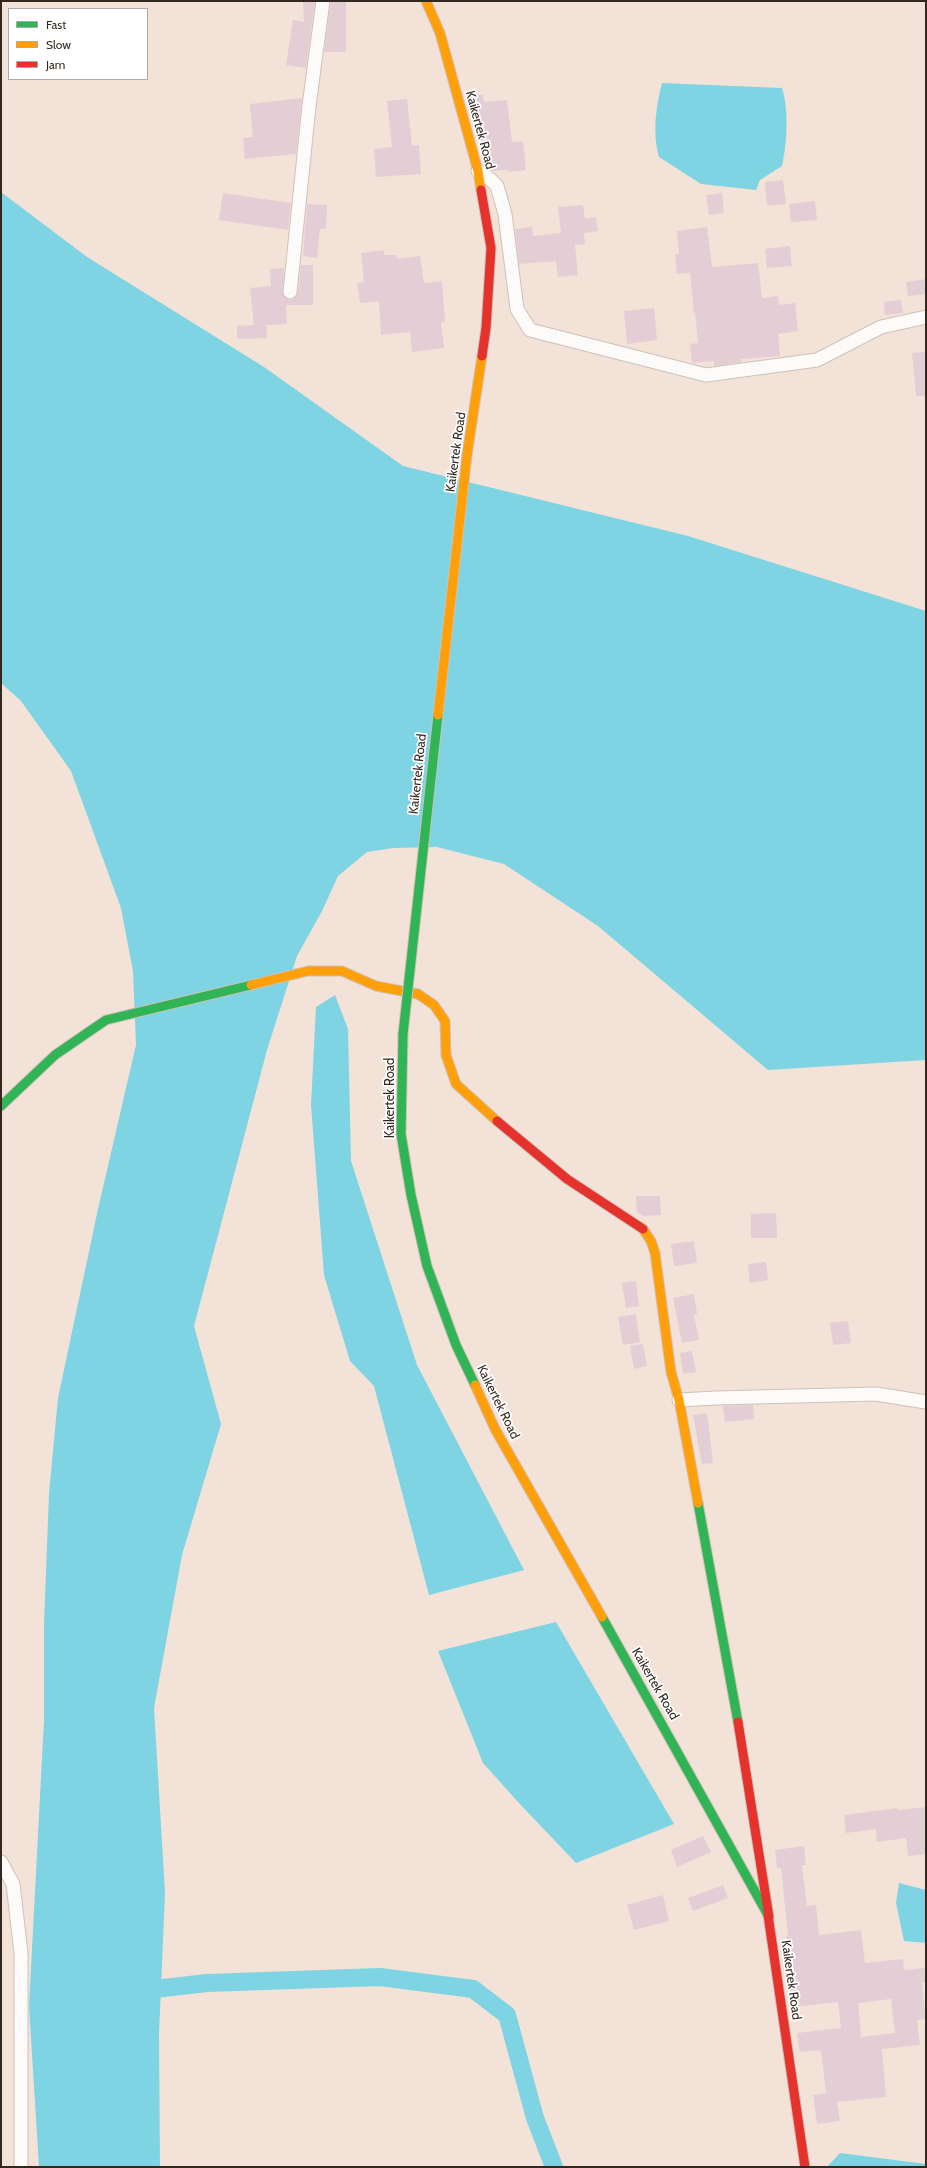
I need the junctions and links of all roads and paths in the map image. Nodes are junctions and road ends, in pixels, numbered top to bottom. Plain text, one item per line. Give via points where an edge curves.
1 (323, 1) edge
2 (426, 1) edge
3 (478, 171) junction
4 (290, 292) dead end
5 (926, 317) edge
6 (1, 1106) edge
7 (679, 1400) junction
8 (926, 1402) edge
9 (1, 1862) edge
10 (769, 1917) junction
11 (21, 2167) edge
12 (805, 2167) edge

1 - 4 street via 309,106
2 - 3 main road, Kaikertek Road via 440,33
3 - 5 street via 497,186 505,214 516,309 530,330 706,375 817,360 881,327
3 - 10 main road, Kaikertek Road, bridge via 490,248 486,328 467,455 403,1034 401,1134 427,1266 456,1345 495,1430
6 - 7 main road via 55,1055 106,1020 308,971 342,971 376,986 418,994 434,1005 445,1021 446,1055 456,1084 490,1116 567,1179 643,1229 651,1240 672,1372
7 - 8 street via 876,1394
7 - 10 main road via 732,1688
9 - 11 street via 13,1884 21,1953
10 - 12 main road, Kaikertek Road

